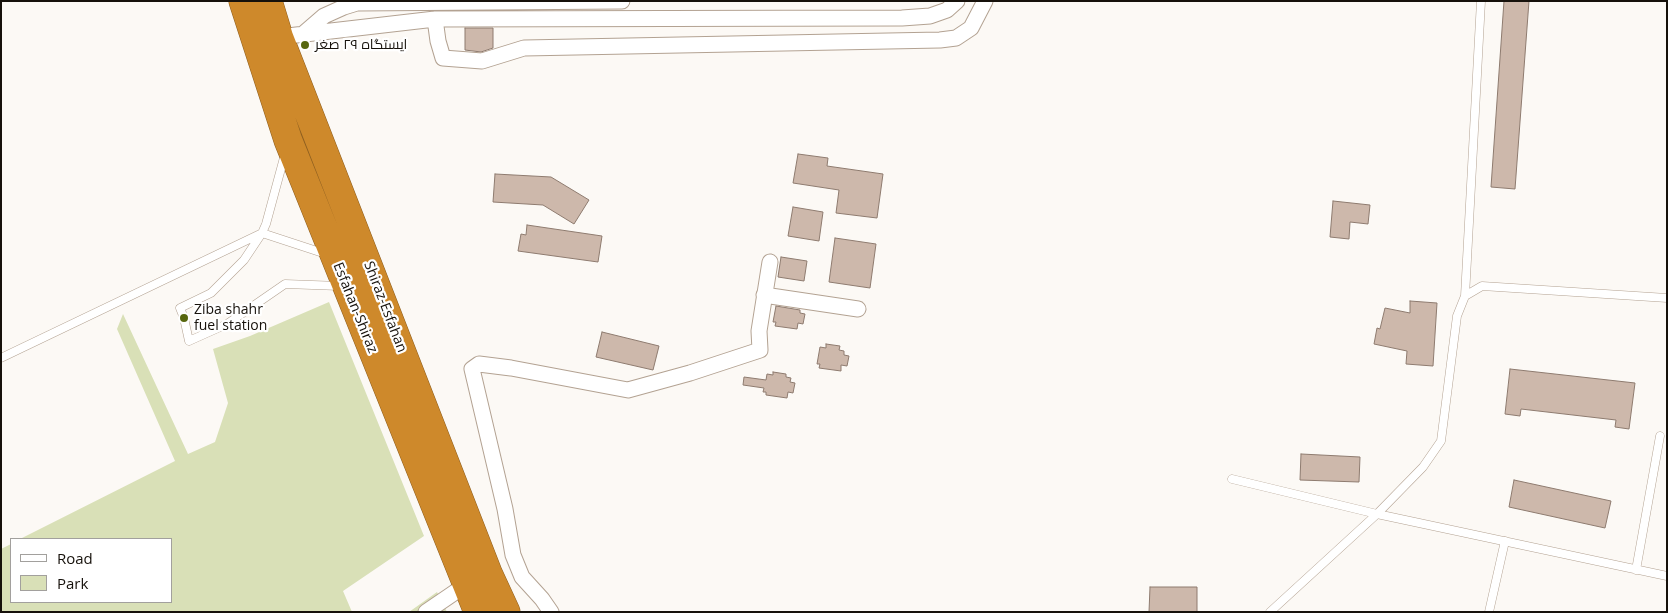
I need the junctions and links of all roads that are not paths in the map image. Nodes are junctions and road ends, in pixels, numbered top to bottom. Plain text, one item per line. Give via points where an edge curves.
1 (243, 1) edge
2 (268, 1) edge
3 (622, 1) edge
4 (957, 1) edge
5 (985, 1) edge
6 (1481, 1) edge
7 (358, 2) edge
8 (497, 2) edge
9 (436, 18) junction
10 (291, 36) junction
11 (288, 140) junction
12 (262, 234) junction
13 (334, 256) junction
14 (770, 262) dead end
15 (346, 286) junction
16 (764, 295) junction
17 (1465, 296) junction
18 (1667, 298) edge
19 (858, 309) dead end
20 (1, 358) edge
21 (1660, 436) dead end
22 (1232, 479) dead end
23 (1377, 514) junction
24 (1505, 541) junction
25 (1636, 570) junction
26 (1667, 576) edge
27 (467, 584) junction
28 (426, 612) edge
29 (478, 612) edge
30 (506, 612) edge
31 (551, 612) edge
32 (1270, 612) edge
33 (1489, 612) edge

1 - 11 highway, Esfahan-Shiraz
2 - 10 highway, Shiraz-Esfahan
3 - 8 street
4 - 9 street via 947,10 930,16 902,18
5 - 9 street via 972,28 948,39 524,48 482,61 443,58
6 - 17 lane
7 - 8 street
7 - 10 street via 324,16
9 - 10 street
10 - 30 highway, Shiraz-Esfahan via 488,573
11 - 12 lane
11 - 13 highway, Esfahan-Shiraz
12 - 13 lane
12 - 15 lane via 244,260 211,293 180,308 189,341 227,324 285,284
12 - 20 lane
13 - 15 highway, Esfahan-Shiraz
14 - 16 street
15 - 27 highway, Esfahan-Shiraz
16 - 19 street
16 - 31 street via 758,332 760,350 628,390 512,368 479,364 472,369 513,555 522,577
17 - 18 lane via 1482,286
17 - 23 lane via 1457,316 1441,441 1423,467
21 - 25 lane
22 - 23 lane
23 - 24 lane
23 - 32 lane
24 - 25 lane
24 - 33 lane
25 - 26 lane
27 - 28 street
27 - 29 highway, Esfahan-Shiraz

